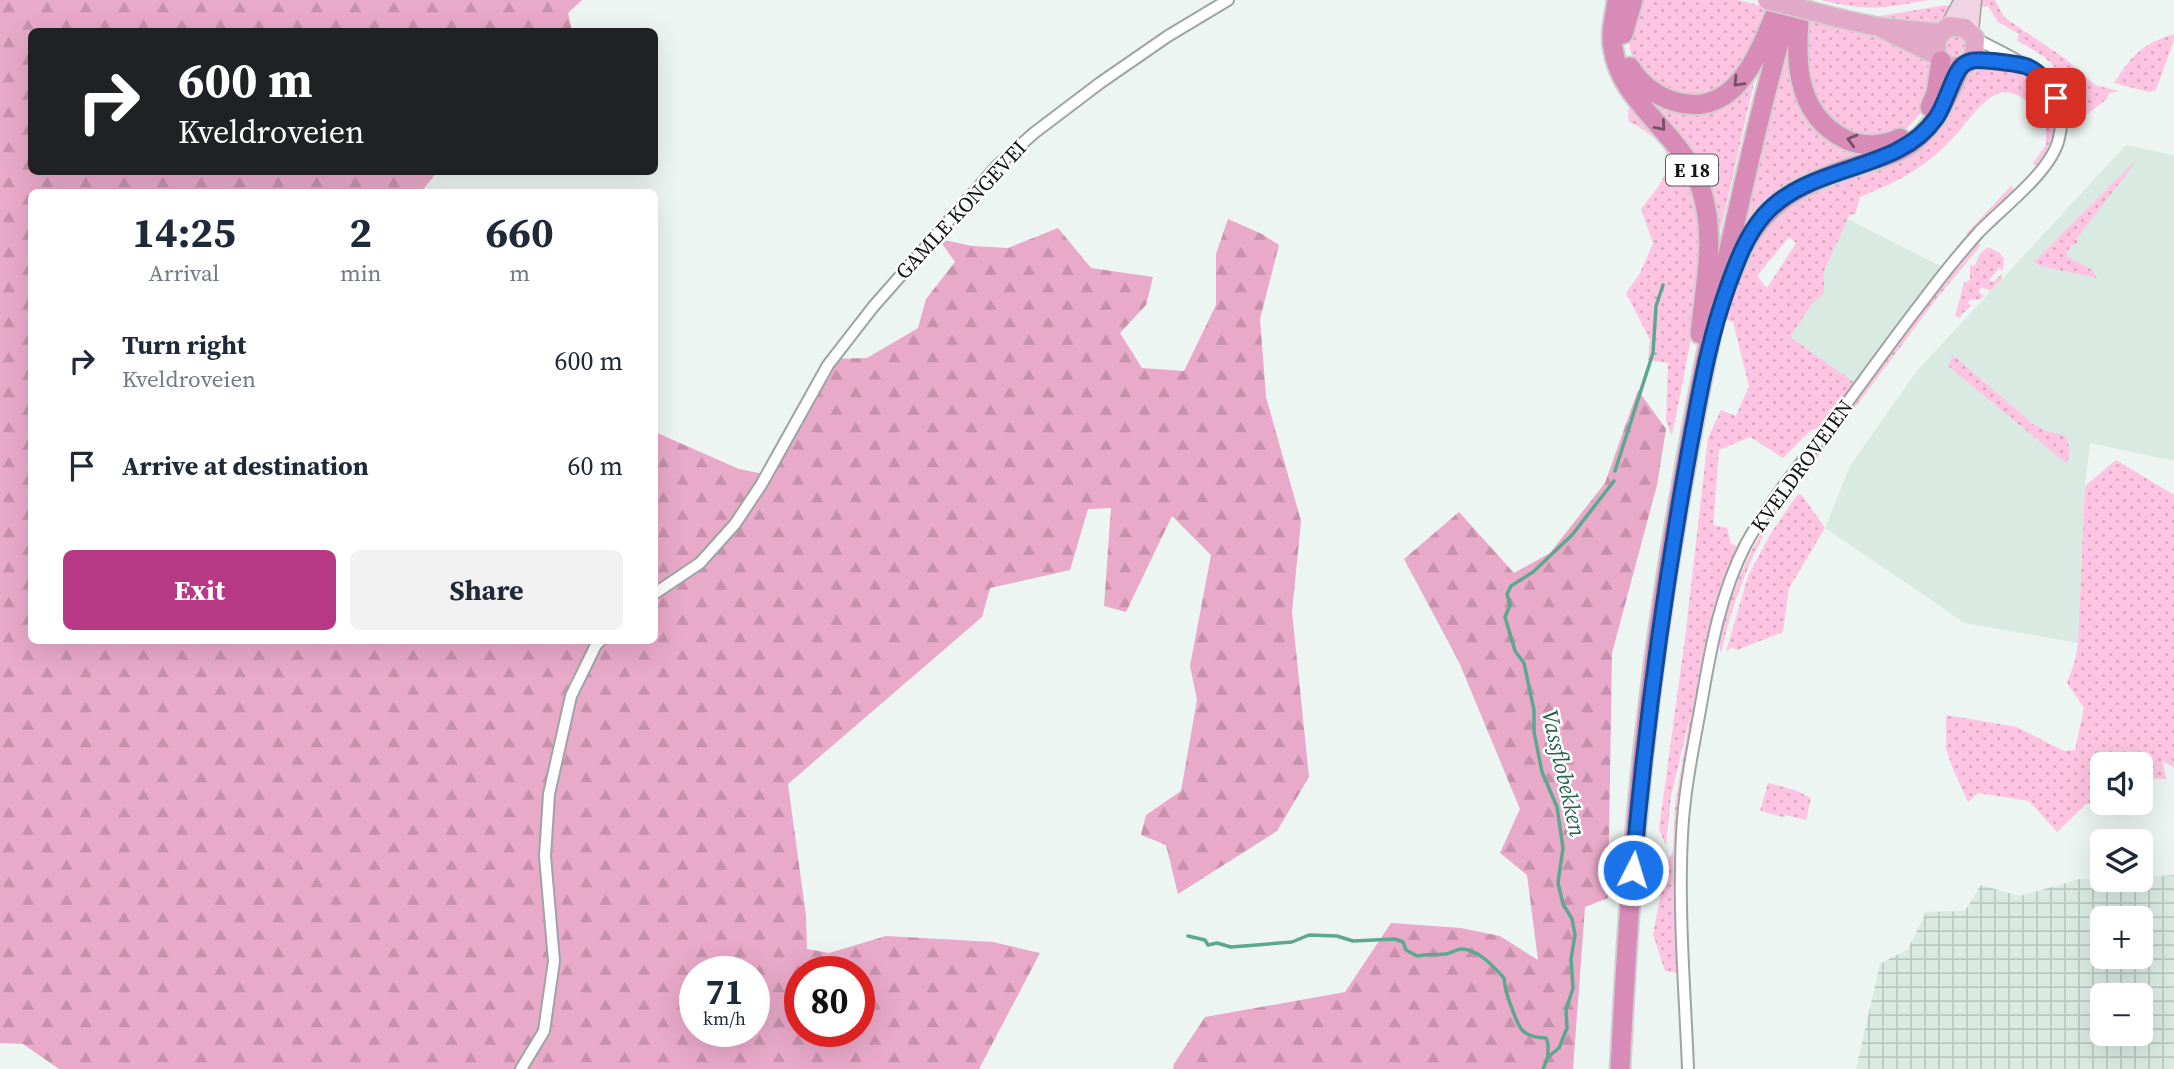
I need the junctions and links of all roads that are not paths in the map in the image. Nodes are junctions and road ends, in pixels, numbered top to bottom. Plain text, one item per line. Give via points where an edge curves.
1 (1228, 0) edge
2 (1617, 0) edge
3 (1633, 0) edge
4 (1767, 0) edge
5 (1782, 0) edge
6 (1791, 0) edge
7 (1801, 0) edge
8 (1963, 0) edge
9 (1973, 0) edge
10 (1879, 27) junction
11 (1945, 29) junction
12 (1973, 35) junction
13 (1938, 58) junction
14 (1966, 63) junction
15 (2027, 66) junction
16 (1711, 335) junction
17 (1698, 363) junction
18 (658, 591) edge
19 (597, 644) edge
20 (521, 1069) edge
21 (1612, 1069) edge
22 (1620, 1069) edge
23 (1688, 1069) edge

1 - 18 street, GAMLE KONGEVEI via 1111,75 998,165 828,365 735,524 700,563
2 -> 17 highway, E 18 via 1612,34 1616,64 1632,92 1687,159 1705,203 1708,259
5 -> 3 highway, E 18 via 1749,71 1728,92 1698,104 1664,99 1635,75 1623,35
4 - 10 main road, bridge
5 - 17 highway, E 18
6 - 16 highway, E 18
13 -> 7 highway via 1936,93 1921,121 1892,142 1852,142 1824,125 1801,87 1797,62
8 - 11 main road
9 - 12 main road
10 - 11 main road
10 - 13 main road
11 - 12 main road via 1960,26
11 - 13 main road via 1935,43
12 - 14 main road via 1976,50
12 - 15 street, KVELDROVEIEN
13 - 14 main road via 1950,66
14 - 15 street
14 - 16 highway, E 18 via 1939,115 1915,141 1801,187 1764,215 1737,261
15 - 23 street, KVELDROVEIEN via 2050,86 2062,119 2049,162 1979,233 1923,300 1772,503 1729,584 1707,670 1684,810 1681,860
16 - 22 highway, E 18 via 1668,567 1647,721
17 - 21 highway, E 18 via 1661,564 1640,724
19 - 20 street via 571,696 549,794 545,856 554,961 544,1031

